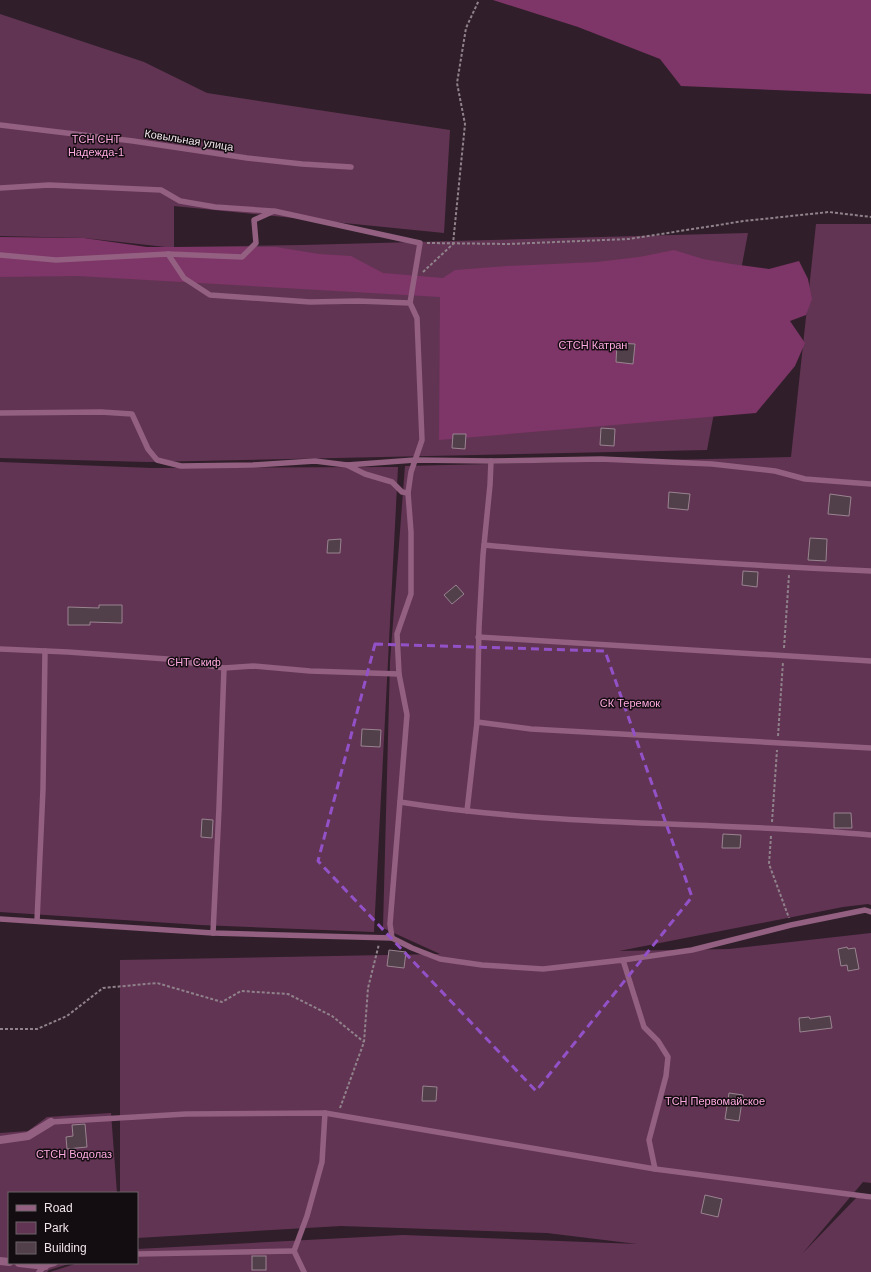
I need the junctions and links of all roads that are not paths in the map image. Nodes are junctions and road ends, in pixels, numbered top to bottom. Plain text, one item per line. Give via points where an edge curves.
1 (0, 125) edge
2 (351, 167) dead end
3 (0, 188) edge
4 (274, 211) junction
5 (168, 254) junction
6 (0, 255) edge
7 (410, 303) junction
8 (0, 413) edge
9 (415, 460) junction
10 (490, 462) junction
11 (347, 465) junction
12 (871, 484) edge
13 (408, 493) junction
14 (484, 545) junction
15 (871, 571) edge
16 (478, 636) junction
17 (0, 649) edge
18 (45, 651) junction
19 (871, 661) edge
20 (224, 668) junction
21 (399, 674) junction
22 (477, 722) junction
23 (871, 748) edge
24 (400, 802) junction
25 (467, 811) junction
26 (871, 835) edge
27 (871, 912) edge
28 (0, 919) edge
29 (37, 921) junction
30 (212, 932) junction
31 (392, 938) junction
32 (623, 960) junction
33 (325, 1113) junction
34 (51, 1122) joint
35 (0, 1140) edge
36 (655, 1169) junction
37 (871, 1197) edge
38 (294, 1251) junction
39 (138, 1254) edge
40 (23, 1264) edge
41 (53, 1264) edge
42 (42, 1269) edge
43 (304, 1272) edge

1 - 2 lane, Ковыльная улица via 247,158
3 - 4 lane via 49,184 161,190 180,201 215,207
4 - 5 lane via 254,220 256,243 242,257
4 - 7 lane via 420,243
5 - 6 lane via 56,260
5 - 7 lane via 184,278 210,295 310,302
7 - 9 lane via 417,318 422,440
8 - 11 lane via 132,414 148,449 157,460 181,466 315,461
9 - 10 lane
9 - 11 lane
9 - 13 lane
10 - 12 lane via 601,459 712,464 775,471 805,479
10 - 14 lane
11 - 13 lane via 365,474 392,482 402,492
13 - 21 lane via 411,594 397,634
14 - 15 lane via 765,566
14 - 16 lane
16 - 19 lane
16 - 22 lane
17 - 18 lane
18 - 20 lane via 167,659
18 - 29 lane via 43,789
20 - 21 lane via 253,666
20 - 30 lane
21 - 24 lane via 407,715
22 - 23 lane via 531,729
22 - 25 lane
24 - 25 lane
24 - 31 lane via 390,924
25 - 26 lane via 649,824
27 - 32 lane via 865,910 791,925 692,950
28 - 29 lane
29 - 30 lane
30 - 31 lane
31 - 32 lane via 440,959 482,965 543,969
32 - 36 lane via 644,1027 658,1041 668,1058 666,1076 649,1140
33 - 34 lane via 186,1114
33 - 36 lane
33 - 38 lane via 322,1162
34 - 35 street via 28,1136
36 - 37 lane
38 - 39 lane
38 - 43 lane
40 - 42 street
41 - 42 lane

